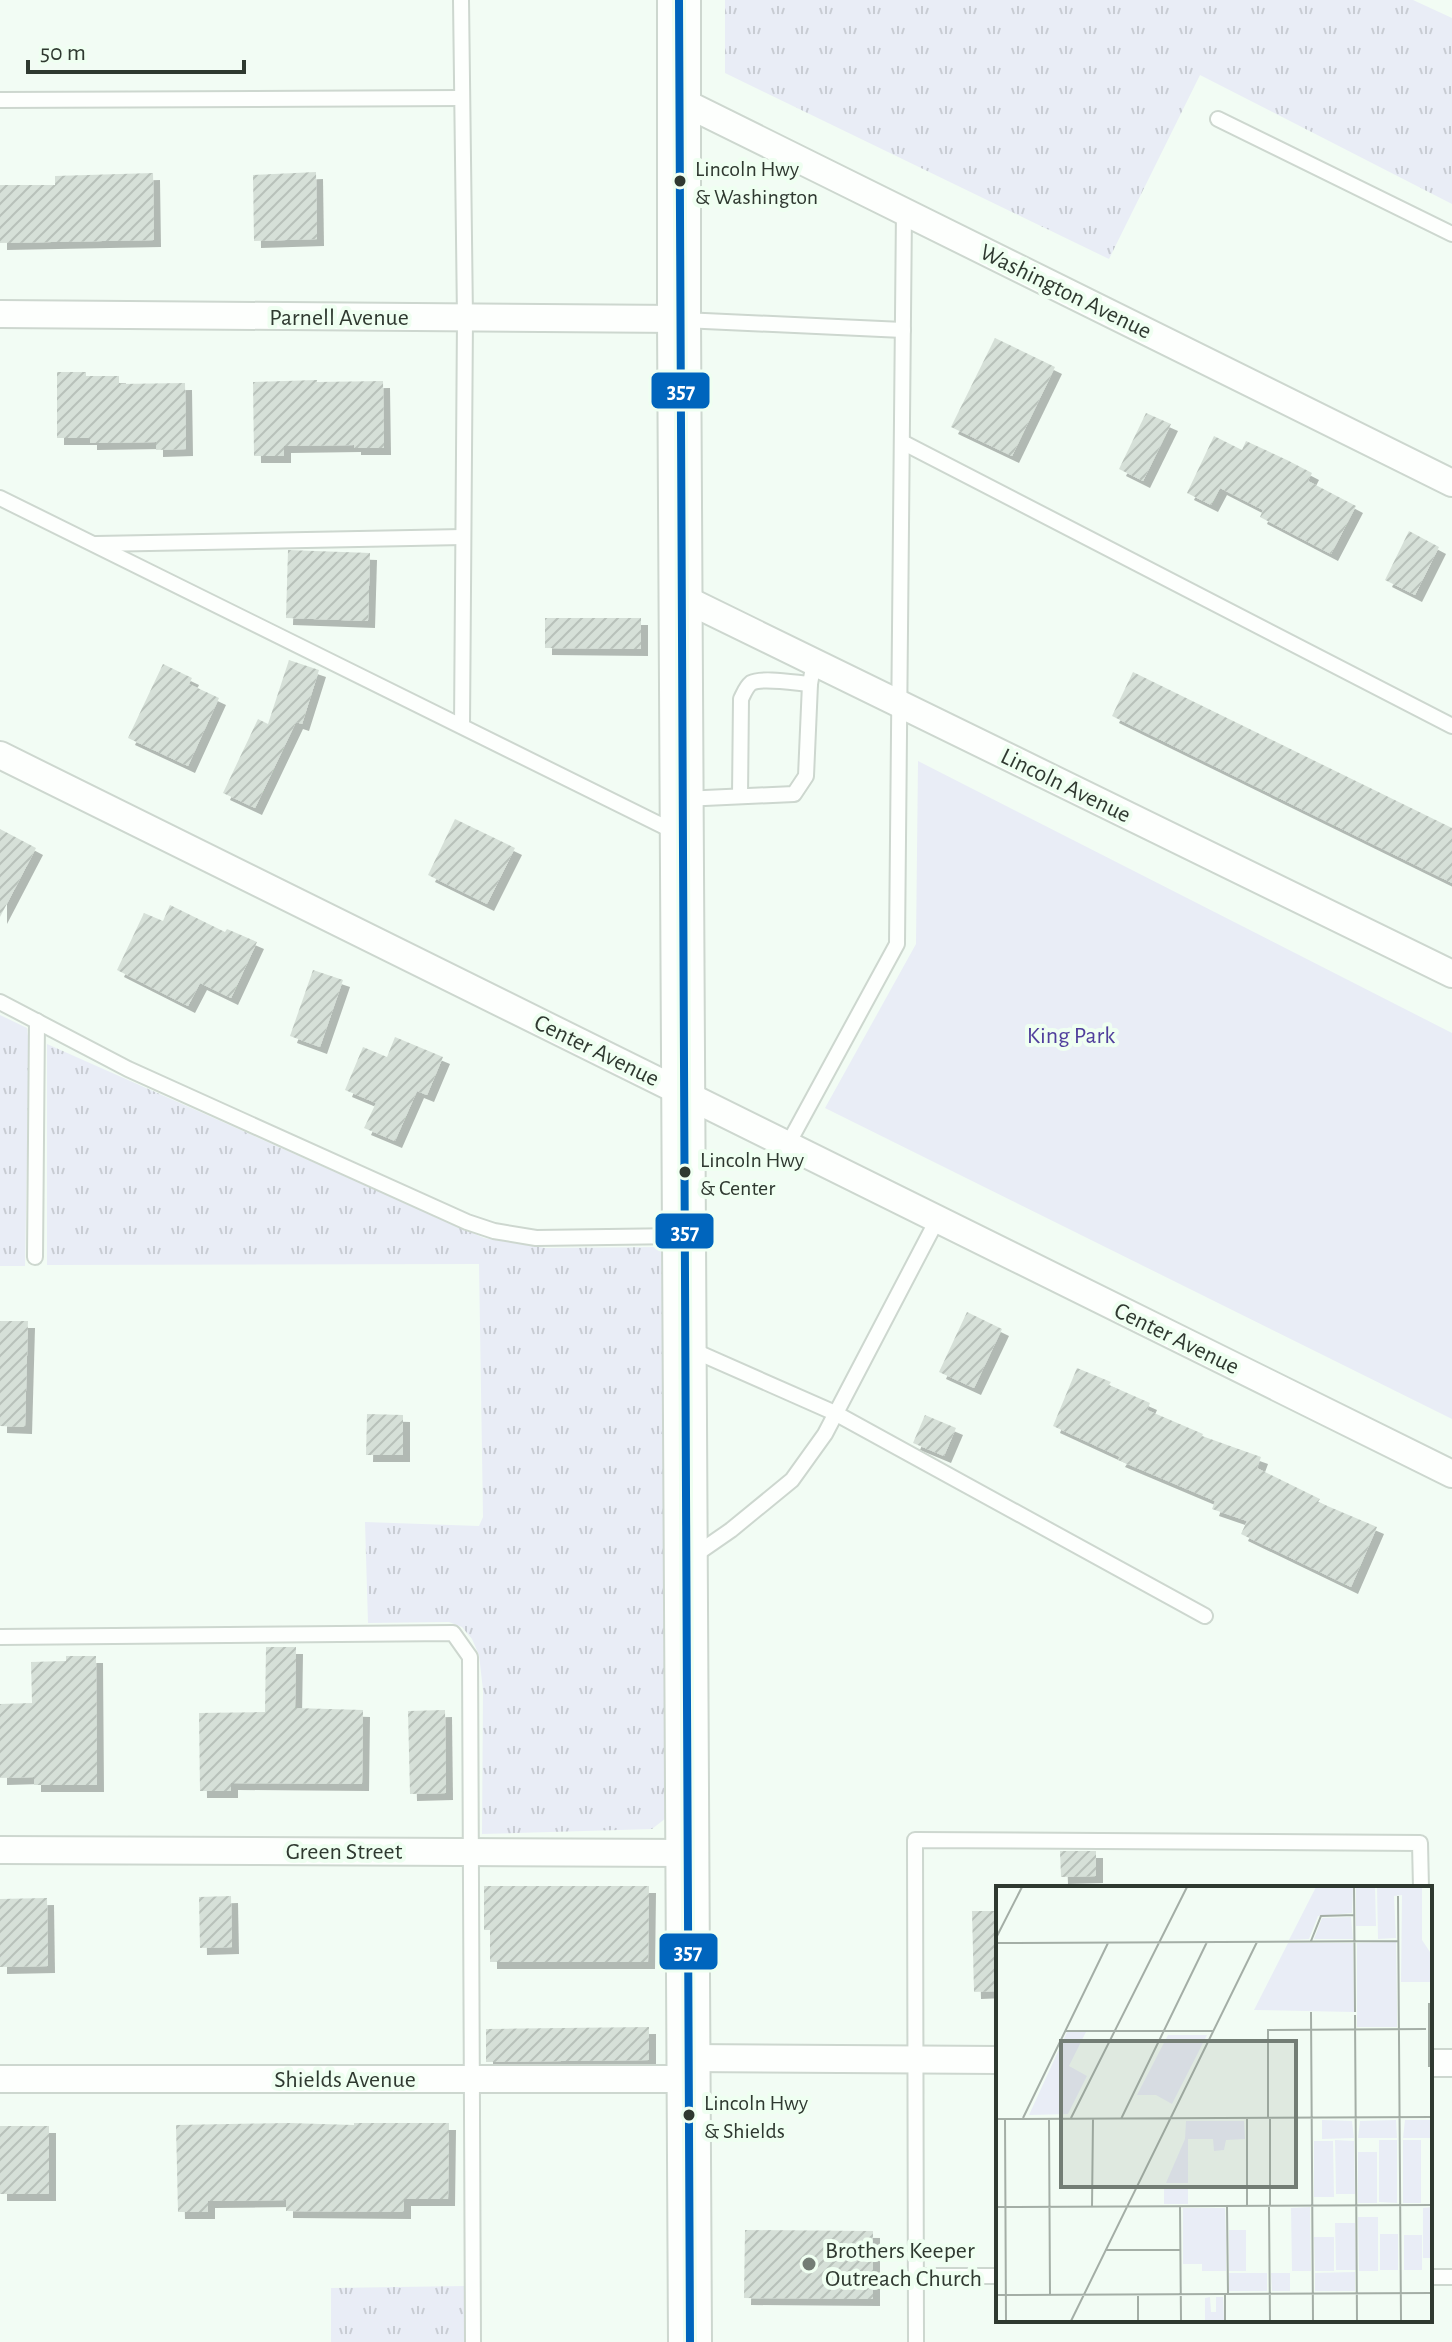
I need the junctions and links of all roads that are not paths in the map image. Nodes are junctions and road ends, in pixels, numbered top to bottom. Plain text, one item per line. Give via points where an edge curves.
1 (461, 0) edge
2 (679, 0) edge
3 (461, 98) junction
4 (0, 100) edge
5 (679, 100) junction
6 (1218, 119) dead end
7 (904, 211) junction
8 (1452, 234) edge
9 (0, 314) edge
10 (465, 318) junction
11 (679, 319) junction
12 (903, 330) junction
13 (902, 442) junction
14 (1452, 483) edge
15 (0, 498) edge
16 (463, 537) junction
17 (93, 544) junction
18 (681, 597) junction
19 (812, 673) junction
20 (899, 704) junction
21 (462, 726) junction
22 (1452, 726) edge
23 (0, 755) edge
24 (740, 796) junction
25 (683, 817) junction
26 (1452, 974) edge
27 (0, 1002) edge
28 (37, 1021) junction
29 (684, 1093) junction
30 (787, 1146) junction
31 (937, 1220) junction
32 (685, 1236) junction
33 (35, 1257) dead end
34 (686, 1347) junction
35 (835, 1413) junction
36 (1452, 1474) edge
37 (687, 1560) junction
38 (1205, 1616) dead end
39 (0, 1637) edge
40 (0, 1850) edge
41 (471, 1852) junction
42 (688, 1853) junction
43 (1421, 1886) edge
44 (914, 2060) junction
45 (996, 2060) edge
46 (689, 2068) junction
47 (0, 2079) edge
48 (472, 2079) junction
49 (916, 2276) junction
50 (996, 2276) edge
51 (473, 2342) edge
52 (690, 2342) edge
53 (916, 2342) edge

1 - 3 lane
2 - 5 main road
3 - 4 lane
3 - 10 lane
5 - 7 street, Washington Avenue
5 - 11 main road
6 - 8 lane
7 - 12 lane
7 - 14 street, Washington Avenue
9 - 10 street, Parnell Avenue
10 - 11 street, Parnell Avenue
10 - 16 lane
11 - 12 lane
11 - 18 main road
12 - 13 lane
13 - 20 lane
13 - 22 lane
15 - 17 lane
16 - 17 lane
16 - 21 lane
17 - 21 lane
18 - 19 street, Lincoln Avenue
18 - 25 main road
19 - 20 street, Lincoln Avenue
19 - 24 lane via 747,686 741,699
19 - 24 lane via 802,784 794,794
20 - 26 street, Lincoln Avenue
20 - 30 lane via 897,944
21 - 25 lane
23 - 29 street, Center Avenue
24 - 25 lane
25 - 29 main road
27 - 28 lane
28 - 32 lane via 128,1069 494,1231 536,1238
28 - 33 lane
29 - 30 street, Center Avenue
29 - 32 main road
30 - 31 street, Center Avenue
31 - 35 lane
31 - 36 street, Center Avenue
32 - 34 main road
34 - 35 lane
34 - 37 main road
35 - 37 lane via 792,1480
35 - 38 lane
37 - 42 main road
39 - 41 lane via 453,1633 470,1657
40 - 41 street, Green Street
41 - 42 street, Green Street
41 - 48 lane
42 - 46 main road
43 - 44 lane via 1420,1843 915,1840
44 - 45 street, Shields Avenue
44 - 46 street, Shields Avenue
44 - 49 lane
46 - 48 street, Shields Avenue
46 - 52 main road
47 - 48 street, Shields Avenue
48 - 51 lane
49 - 50 lane
49 - 53 lane

